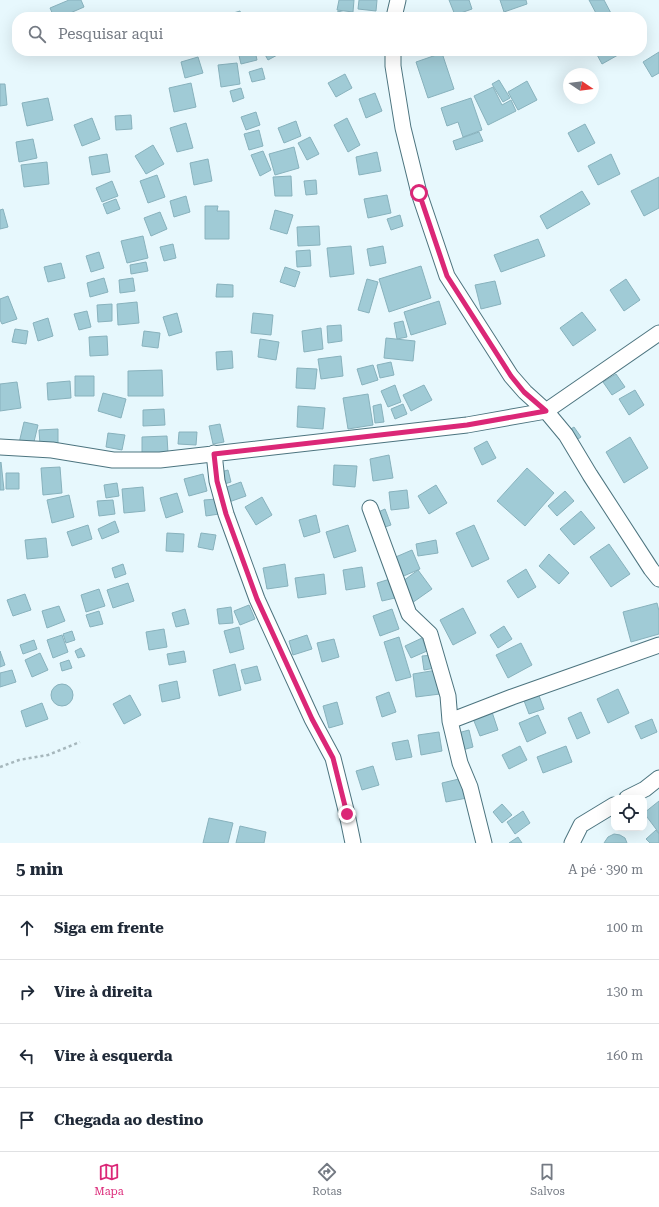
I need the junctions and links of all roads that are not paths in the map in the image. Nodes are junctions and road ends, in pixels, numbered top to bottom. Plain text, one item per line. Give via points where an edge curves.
1 (398, 0) edge
2 (395, 12) edge
3 (393, 56) edge
4 (659, 333) edge
5 (546, 411) junction
6 (0, 447) edge
7 (214, 454) junction
8 (370, 508) dead end
9 (659, 579) edge
10 (659, 645) edge
11 (450, 721) junction
12 (659, 778) edge
13 (633, 795) edge
14 (611, 807) edge
15 (353, 843) edge
16 (484, 843) edge
17 (572, 843) edge

1 - 2 street
3 - 5 street via 403,128 419,193 447,276 511,376 524,392
4 - 5 street
5 - 7 street via 467,425
5 - 9 street via 566,435
6 - 7 street via 52,450 113,460 160,460
7 - 15 street via 217,481 226,514 257,599 333,758
8 - 11 street via 409,614 430,634 448,696
10 - 11 street
11 - 16 street
12 - 13 street
14 - 17 street via 581,825

